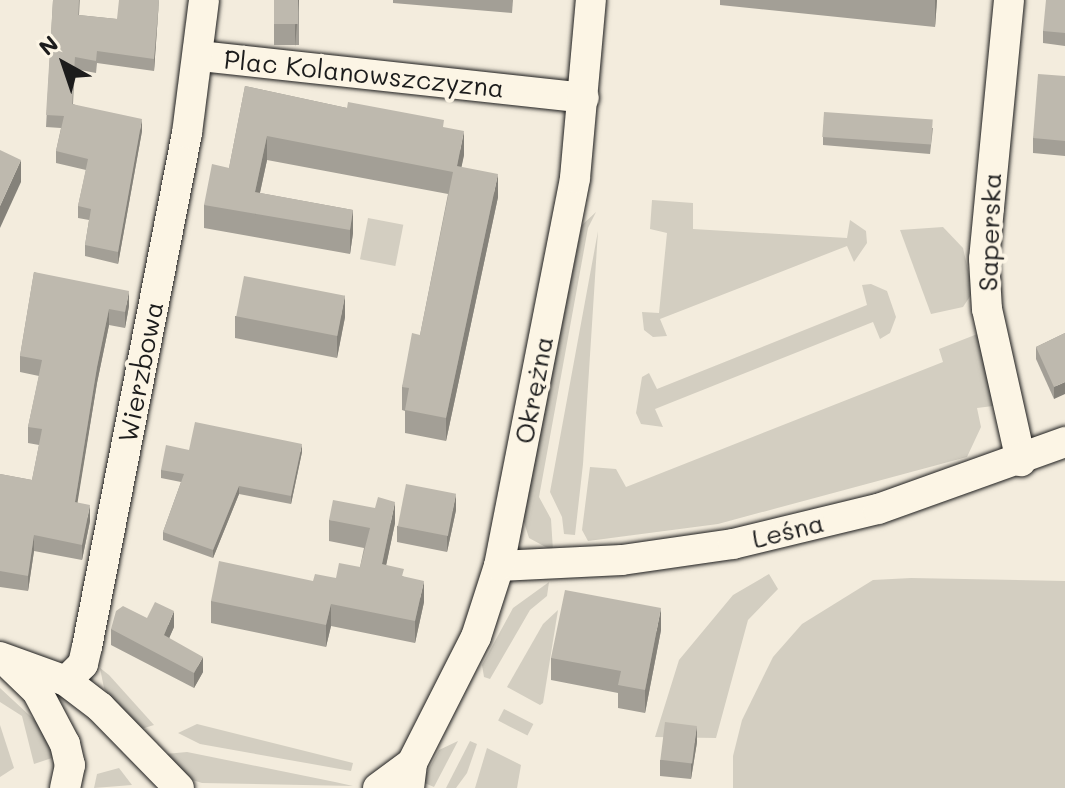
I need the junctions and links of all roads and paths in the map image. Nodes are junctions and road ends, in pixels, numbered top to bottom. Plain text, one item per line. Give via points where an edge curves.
1 (204, 0) edge
2 (591, 0) edge
3 (1009, 0) edge
4 (200, 56) junction
5 (584, 98) junction
6 (1065, 442) edge
7 (1021, 461) junction
8 (499, 566) junction
9 (1, 657) edge
10 (66, 681) junction
11 (411, 776) edge
12 (65, 788) edge
13 (179, 788) edge
14 (378, 788) edge

1 - 4 street, Plac Kolanowszczyzna
2 - 5 street, Okrężna
3 - 7 street, Saperska via 984,259 987,309
4 - 5 street, Plac Kolanowszczyzna
4 - 10 street, Wierzbowa via 87,647 83,664
5 - 8 street, Okrężna via 570,207
6 - 7 street, Leśna
7 - 8 street, Leśna via 878,509 733,544 622,560
8 - 11 street, Okrężna via 476,637
9 - 10 street
9 - 12 street via 37,691 65,744 70,765
10 - 13 street via 100,707
11 - 14 street, Okrężna

